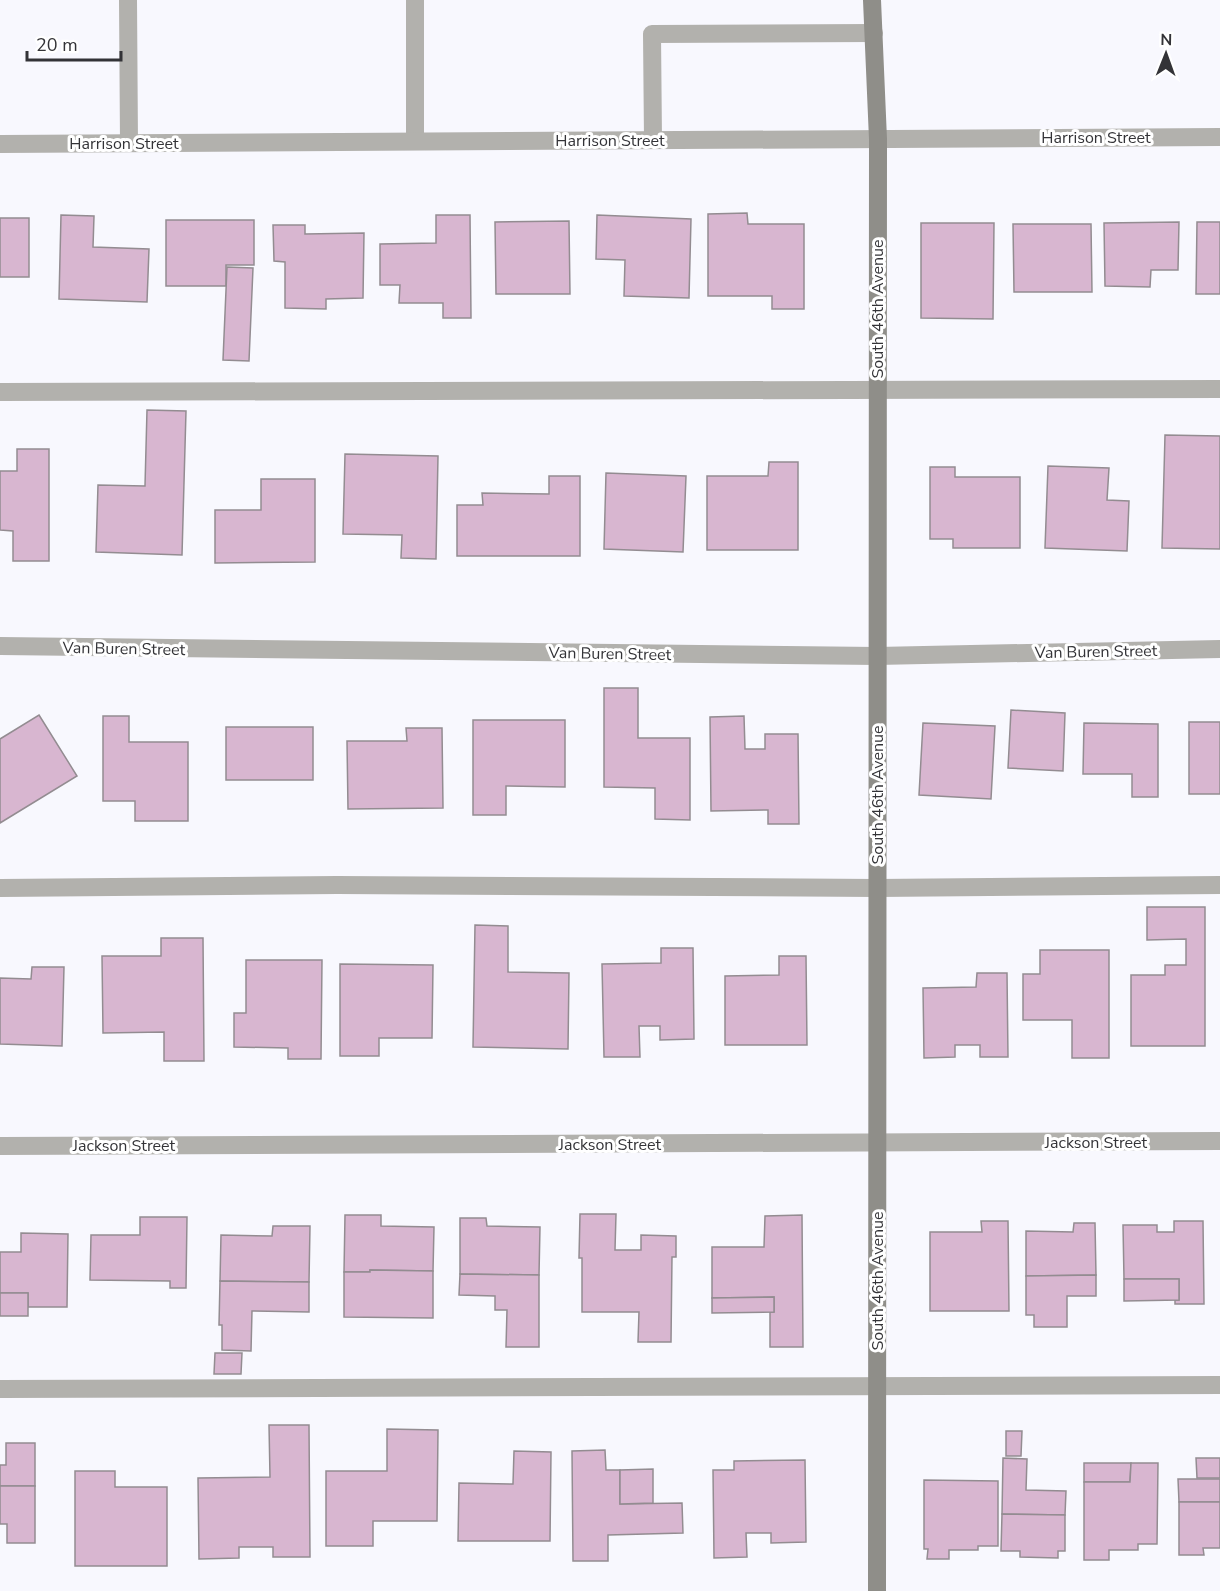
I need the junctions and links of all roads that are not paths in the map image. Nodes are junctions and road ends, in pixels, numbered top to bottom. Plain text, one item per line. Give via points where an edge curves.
1 (128, 0) edge
2 (415, 0) edge
3 (872, 0) edge
4 (874, 33) junction
5 (1220, 137) edge
6 (878, 139) junction
7 (653, 140) junction
8 (415, 141) junction
9 (129, 143) junction
10 (0, 144) edge
11 (878, 389) junction
12 (1220, 389) edge
13 (0, 393) edge
14 (0, 646) edge
15 (1220, 649) edge
16 (877, 656) junction
17 (1220, 885) edge
18 (0, 888) edge
19 (877, 888) junction
20 (1220, 1141) edge
21 (877, 1143) junction
22 (0, 1146) edge
23 (1220, 1386) edge
24 (877, 1387) junction
25 (0, 1389) edge
26 (877, 1591) edge

1 - 9 street
2 - 8 street
3 - 4 street, South 46th Avenue
4 - 6 street, South 46th Avenue
4 - 7 street via 652,34
5 - 6 street, Harrison Street
6 - 7 street, Harrison Street
6 - 11 street, South 46th Avenue
7 - 8 street, Harrison Street
8 - 9 street, Harrison Street
9 - 10 street, Harrison Street
11 - 12 street
11 - 13 street
11 - 16 street, South 46th Avenue
14 - 16 street, Van Buren Street
15 - 16 street, Van Buren Street
16 - 19 street, South 46th Avenue
17 - 19 street
18 - 19 street
19 - 21 street, South 46th Avenue
20 - 21 street, Jackson Street
21 - 22 street, Jackson Street
21 - 24 street, South 46th Avenue
23 - 24 street
24 - 25 street
24 - 26 street, South 46th Avenue

